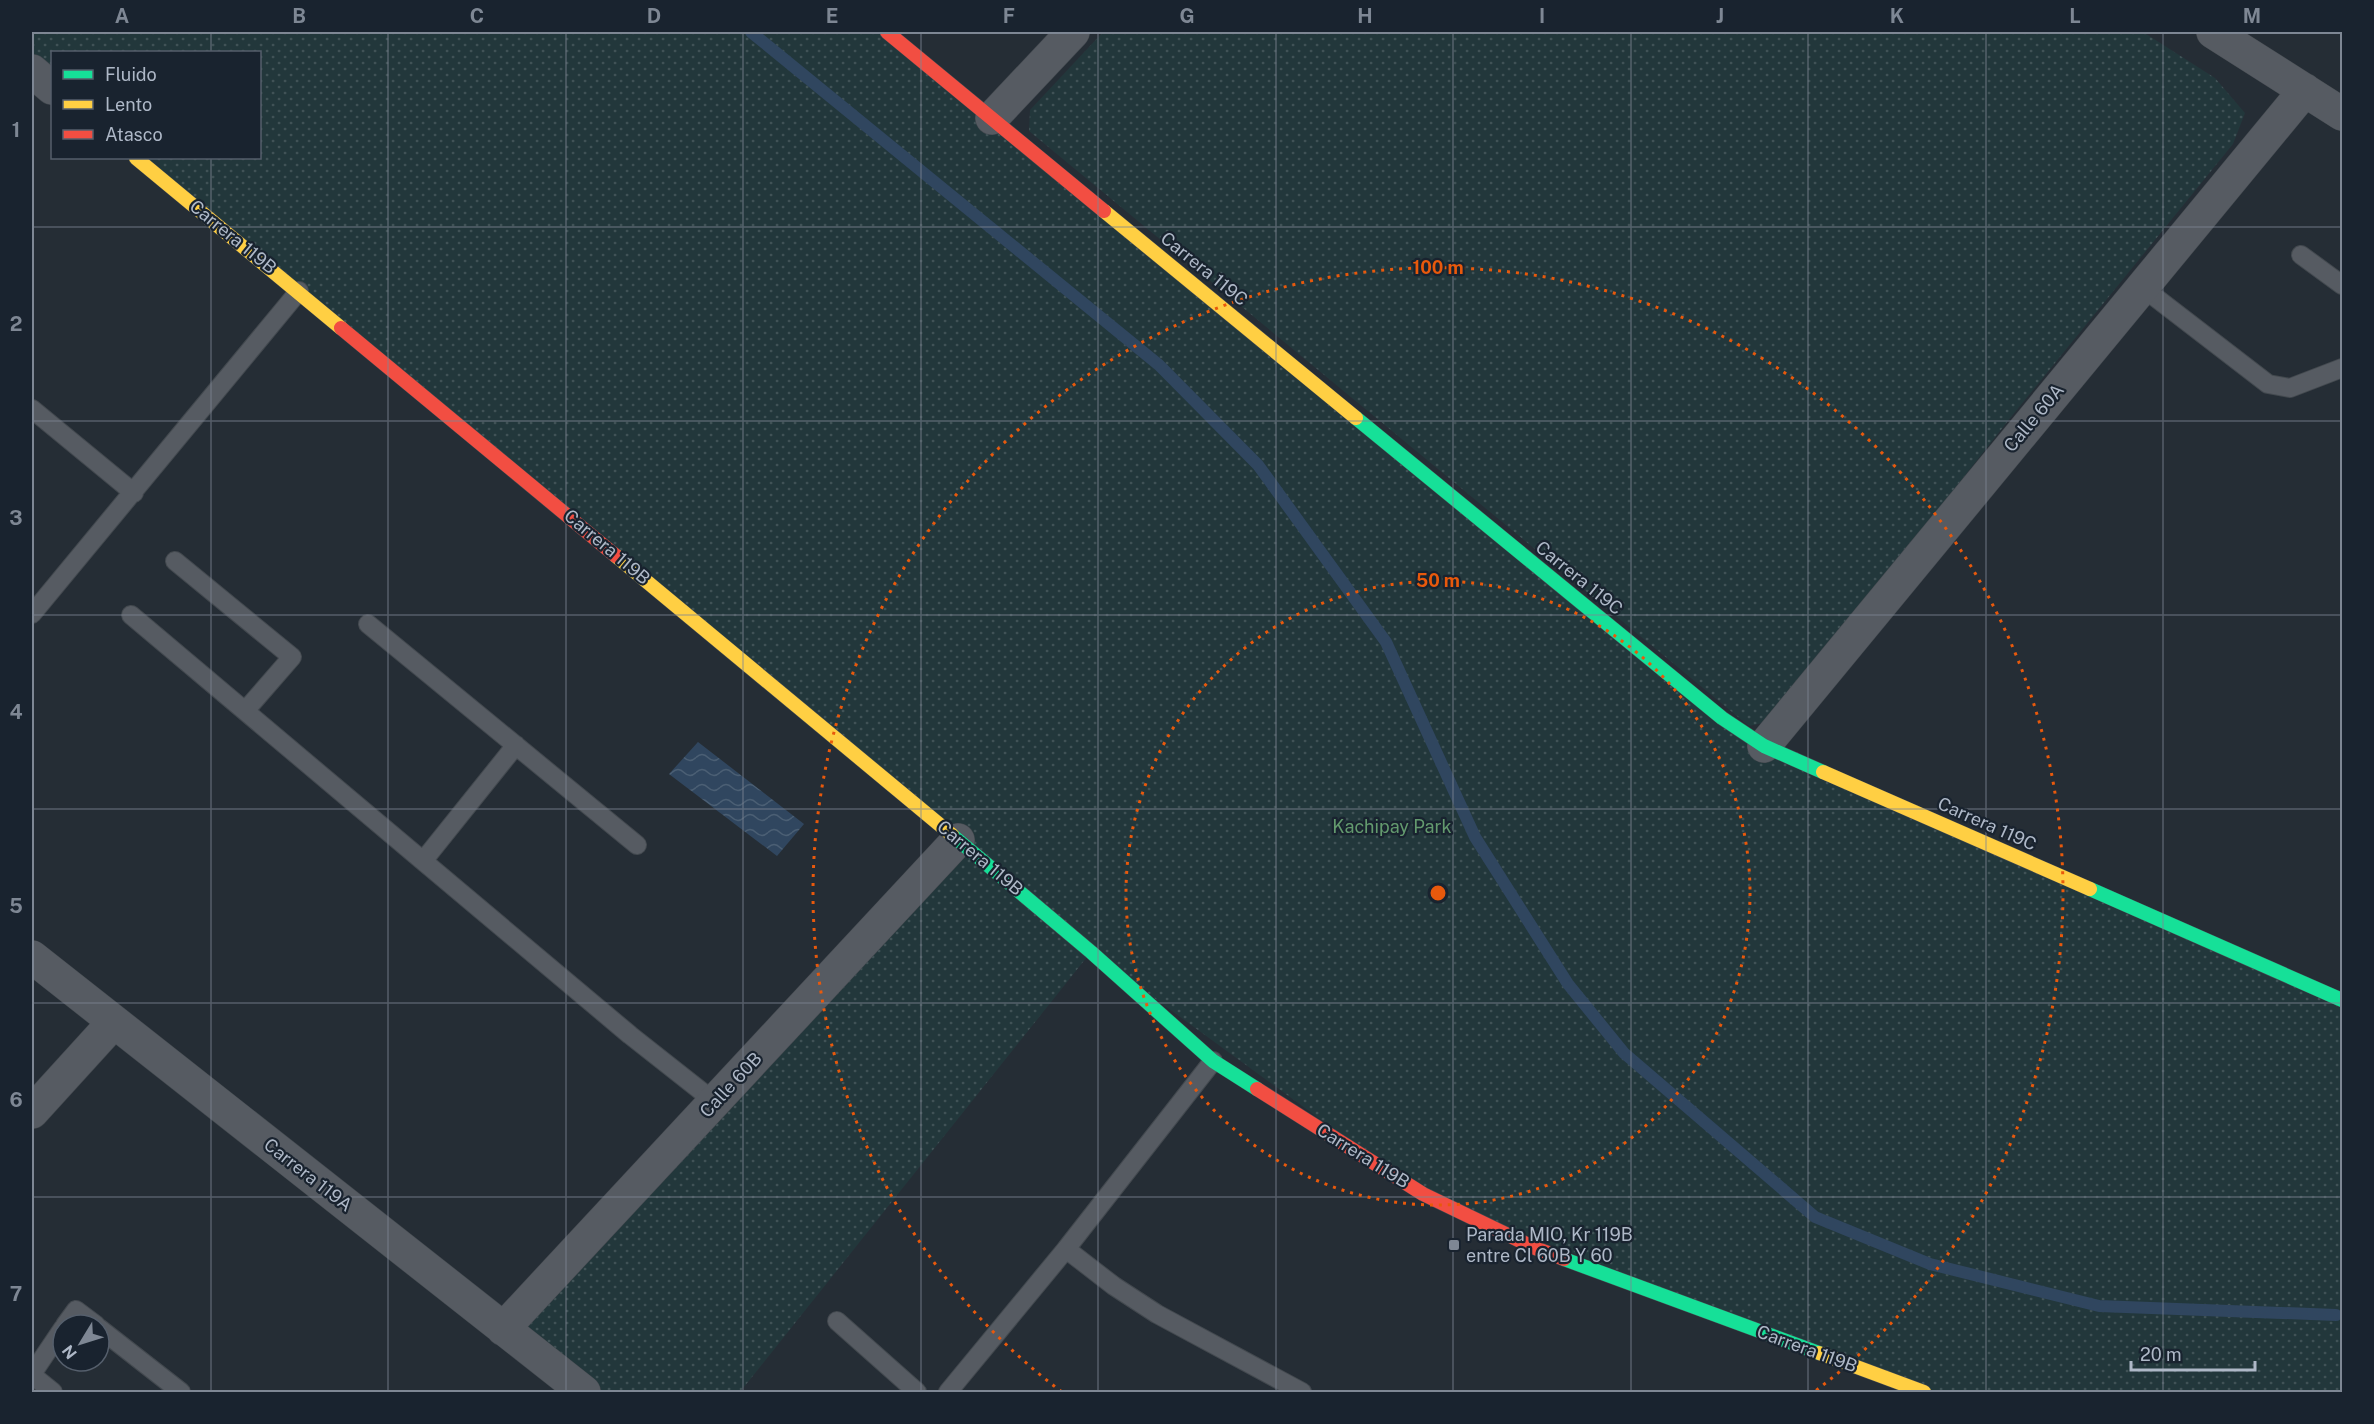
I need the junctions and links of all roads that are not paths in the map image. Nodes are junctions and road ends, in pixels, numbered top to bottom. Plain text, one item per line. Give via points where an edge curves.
1 (887, 32) edge
2 (1073, 32) edge
3 (2213, 32) edge
4 (32, 71) edge
5 (51, 87) edge
6 (2305, 90) junction
7 (2343, 114) edge
8 (992, 118) junction
9 (137, 159) edge
10 (2301, 255) dead end
11 (2343, 285) edge
12 (2142, 287) junction
13 (299, 291) junction
14 (2343, 368) edge
15 (32, 409) edge
16 (134, 493) junction
17 (175, 561) dead end
18 (32, 614) edge
19 (131, 615) dead end
20 (368, 624) dead end
21 (245, 711) junction
22 (516, 745) junction
23 (1764, 746) junction
24 (958, 840) junction
25 (637, 845) dead end
26 (423, 861) junction
27 (32, 957) edge
28 (2343, 1000) edge
29 (113, 1023) junction
30 (1213, 1061) junction
31 (715, 1102) junction
32 (32, 1112) edge
33 (1066, 1249) junction
34 (837, 1321) dead end
35 (503, 1329) junction
36 (111, 1337) edge
37 (51, 1346) edge
38 (32, 1374) edge
39 (53, 1392) edge
40 (181, 1392) edge
41 (584, 1392) edge
42 (917, 1392) edge
43 (948, 1392) edge
44 (1302, 1392) edge
45 (1924, 1392) edge

1 - 8 street, Carrera 119C
2 - 8 street
3 - 6 street
4 - 5 street
6 - 7 street
6 - 12 street, Calle 60A
8 - 23 street, Carrera 119C via 1722,718
9 - 13 street, Carrera 119B
10 - 11 lane
12 - 14 lane via 2268,384 2290,388
12 - 23 street, Calle 60A
13 - 16 lane
13 - 24 street, Carrera 119B
15 - 16 lane
16 - 18 lane
17 - 21 lane via 292,657
19 - 21 lane
20 - 22 lane
21 - 26 lane
22 - 25 lane
22 - 26 lane
23 - 28 street, Carrera 119C
24 - 30 street, Carrera 119B
24 - 31 street, Calle 60B
26 - 31 lane
27 - 29 street, Carrera 119A
29 - 32 street
29 - 35 street, Carrera 119A
30 - 33 lane
30 - 45 street, Carrera 119B via 1423,1194 1535,1248
31 - 35 street, Calle 60B
33 - 43 lane
33 - 44 lane via 1157,1314
34 - 42 lane
35 - 41 street, Carrera 119A
36 - 40 lane
37 - 38 lane
38 - 39 lane

